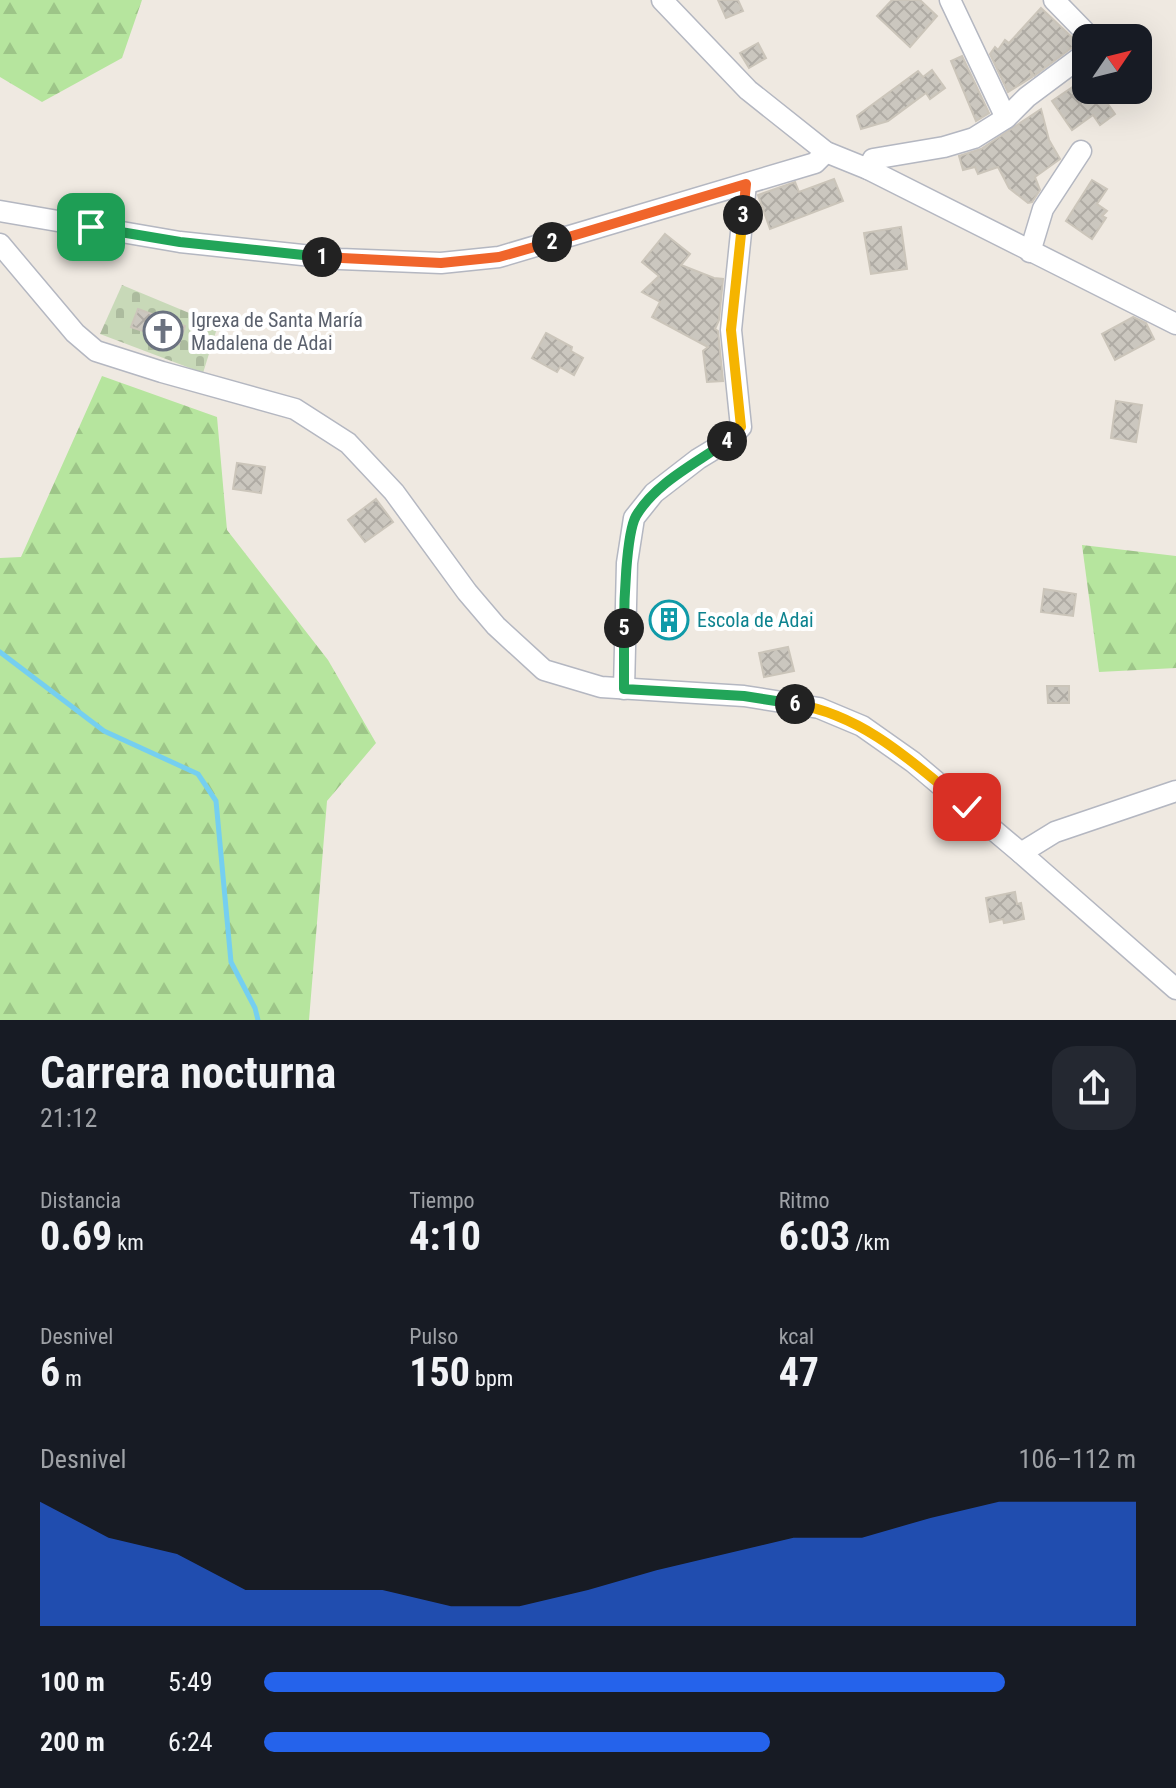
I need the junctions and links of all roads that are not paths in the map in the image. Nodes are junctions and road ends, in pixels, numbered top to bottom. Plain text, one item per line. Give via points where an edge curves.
1 (662, 0) edge
2 (950, 0) edge
3 (1054, 0) edge
4 (1077, 24) edge
5 (1072, 63) edge
6 (1006, 118) junction
7 (819, 146) junction
8 (1081, 151) dead end
9 (868, 169) junction
10 (746, 184) junction
11 (1, 214) edge
12 (0, 244) edge
13 (1030, 252) junction
14 (1176, 324) edge
15 (624, 689) junction
16 (1176, 791) edge
17 (1021, 853) junction
18 (1176, 989) edge

1 - 7 street via 748,90
2 - 6 street
3 - 4 street
5 - 6 street
6 - 9 street via 974,138 873,159
7 - 9 street
7 - 10 street via 815,163
8 - 13 street via 1043,209
9 - 13 street
10 - 11 street via 499,257 441,263 340,259 180,242
10 - 15 street via 731,330 741,427 654,493 634,518 625,600
12 - 15 street via 96,351 295,409 348,443 394,492 496,626 544,670
13 - 14 street
15 - 17 street via 744,696 819,708 862,726 913,762
16 - 17 street via 1055,832
17 - 18 street

